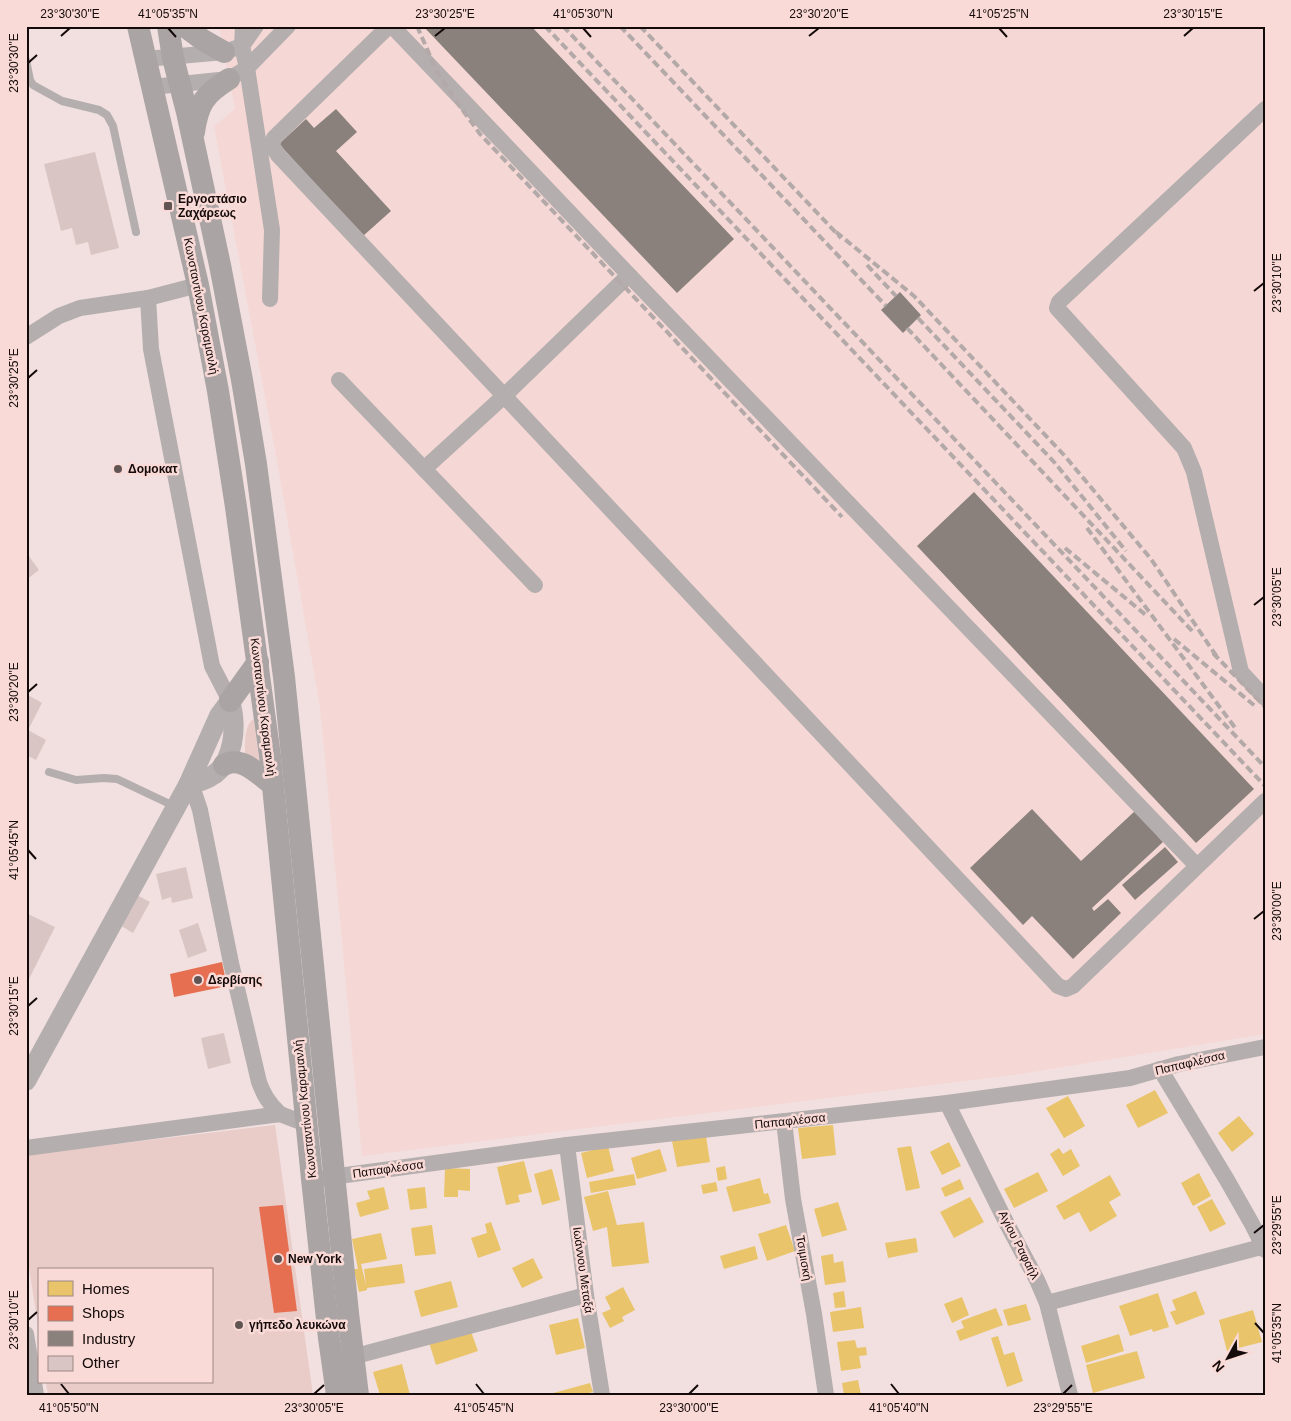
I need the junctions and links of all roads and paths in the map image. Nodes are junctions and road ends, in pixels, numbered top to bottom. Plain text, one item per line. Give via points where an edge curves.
1 (138, 26) edge
2 (168, 26) edge
3 (184, 26) edge
4 (243, 26) edge
5 (256, 26) edge
6 (288, 26) edge
7 (390, 26) edge
8 (233, 50) junction
9 (173, 58) junction
10 (146, 59) junction
11 (26, 60) edge
12 (238, 74) junction
13 (180, 85) junction
14 (152, 87) junction
15 (1265, 109) edge
16 (193, 138) junction
17 (136, 232) dead end
18 (628, 275) junction
19 (198, 285) junction
20 (148, 298) junction
21 (270, 300) dead end
22 (26, 337) edge
23 (339, 380) dead end
24 (504, 396) junction
25 (424, 469) junction
26 (535, 585) dead end
27 (258, 662) junction
28 (1265, 698) edge
29 (230, 701) junction
30 (224, 765) junction
31 (48, 772) dead end
32 (188, 785) junction
33 (273, 785) junction
34 (1265, 801) edge
35 (176, 807) junction
36 (1197, 866) junction
37 (1265, 1048) edge
38 (1160, 1069) junction
39 (26, 1082) edge
40 (947, 1103) junction
41 (280, 1114) junction
42 (784, 1121) junction
43 (306, 1124) junction
44 (567, 1145) junction
45 (26, 1148) edge
46 (334, 1176) junction
47 (312, 1179) junction
48 (1264, 1248) edge
49 (586, 1294) junction
50 (1047, 1303) junction
51 (26, 1334) edge
52 (352, 1357) junction
53 (36, 1395) edge
54 (337, 1395) edge
55 (358, 1395) edge
56 (602, 1395) edge
57 (826, 1395) edge
58 (1070, 1395) edge

1 - 10 main road, Κωνσταντίνου Καραμανλή
2 - 9 main road, Κωνσταντίνου Καραμανλή
3 - 8 main road via 203,40
4 - 8 street
5 - 8 street
6 - 12 street
7 - 18 street
7 - 24 street via 274,138 272,146
8 - 9 street
8 - 12 street
9 - 10 street
9 - 13 main road, Κωνσταντίνου Καραμανλή
10 - 14 main road, Κωνσταντίνου Καραμανλή
11 - 17 lane via 33,85 62,101 107,115 114,126
12 - 13 street
12 - 16 main road via 203,100
12 - 21 street via 272,230
13 - 14 street
13 - 16 main road, Κωνσταντίνου Καραμανλή
14 - 19 main road, Κωνσταντίνου Καραμανλή
15 - 28 street via 1059,302 1057,308 1184,448 1194,472 1241,672
16 - 46 main road, Κωνσταντίνου Καραμανλή via 242,380 272,578
18 - 24 street
18 - 36 street
19 - 20 street
19 - 27 main road, Κωνσταντίνου Καραμανλή via 219,400
20 - 22 street via 80,308
20 - 29 street via 151,349 212,666
23 - 25 street
24 - 25 street
24 - 36 street via 1062,988 1073,986
25 - 26 street
27 - 29 main road
27 - 33 main road, Κωνσταντίνου Καραμανλή
29 - 30 street via 234,730
29 - 32 street via 219,716
30 - 32 street via 209,778
30 - 33 main road via 233,762 245,764
31 - 35 lane via 76,780 117,778
32 - 35 street
32 - 41 street via 200,810 259,1082 270,1105
33 - 43 main road, Κωνσταντίνου Καραμανλή
34 - 36 street
35 - 39 street
37 - 38 street, Παπαφλέσσα
38 - 40 street, Παπαφλέσσα via 1130,1078
38 - 48 street
40 - 42 street, Παπαφλέσσα
40 - 50 street, Αγίου Ραφαήλ
41 - 43 street
41 - 45 street
42 - 44 street, Παπαφλέσσα
42 - 57 street, Τσιμισκή via 793,1199
43 - 47 main road, Κωνσταντίνου Καραμανλή
44 - 46 street, Παπαφλέσσα
44 - 49 street, Ιωάννου Μεταξά
46 - 47 street, Παπαφλέσσα
46 - 52 main road, Κωνσταντίνου Καραμανλή
47 - 54 main road, Κωνσταντίνου Καραμανλή
48 - 50 street
49 - 52 street
49 - 56 street, Ιωάννου Μεταξά
50 - 58 street, Αγίου Ραφαήλ
51 - 53 street
52 - 55 main road, Κωνσταντίνου Καραμανλή

